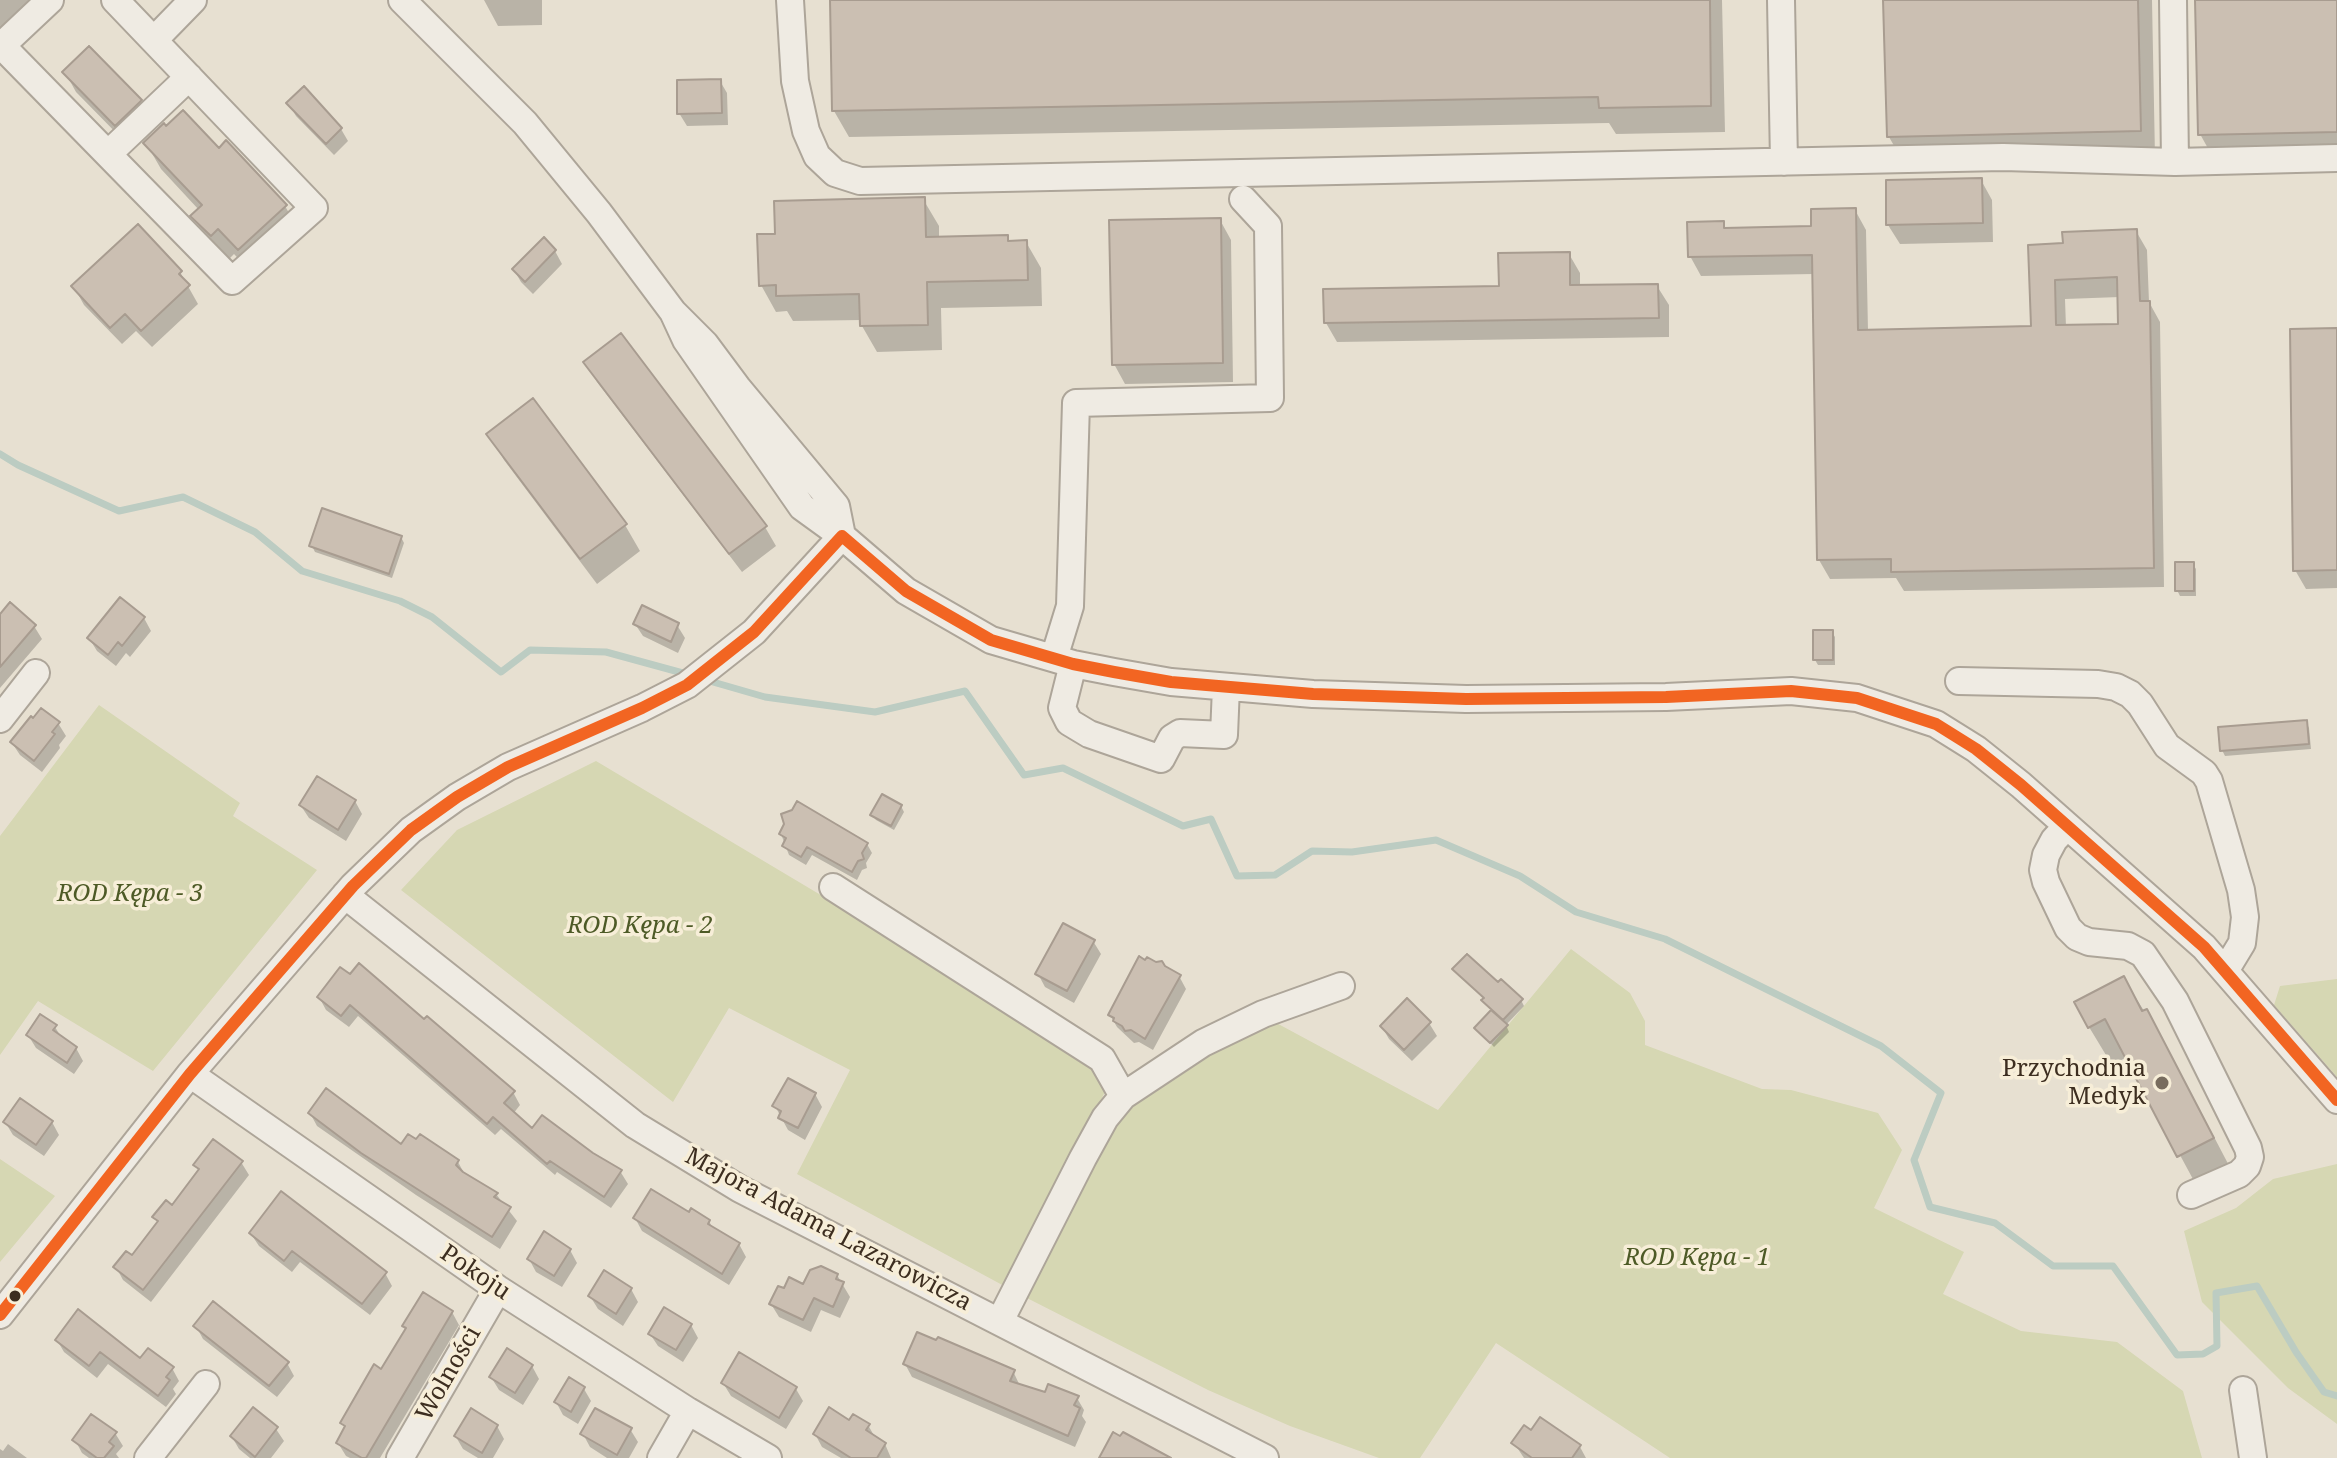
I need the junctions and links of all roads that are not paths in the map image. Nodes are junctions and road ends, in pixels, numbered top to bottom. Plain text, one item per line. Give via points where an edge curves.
1 (50, 0) edge
2 (115, 0) edge
3 (402, 0) edge
4 (790, 0) edge
5 (1781, 0) edge
6 (2173, 0) edge
7 (182, 3) edge
8 (154, 40) junction
9 (1, 46) edge
10 (189, 77) junction
11 (108, 154) junction
12 (2337, 158) edge
13 (1784, 162) junction
14 (2175, 162) junction
15 (1243, 199) dead end
16 (842, 536) junction
17 (1063, 661) junction
18 (36, 673) dead end
19 (1959, 681) dead end
20 (1226, 687) junction
21 (0, 719) edge
22 (2067, 826) junction
23 (833, 887) dead end
24 (345, 895) junction
25 (2225, 971) junction
26 (1341, 986) dead end
27 (190, 1074) junction
28 (1123, 1096) junction
29 (2337, 1100) edge
30 (2191, 1195) dead end
31 (498, 1289) junction
32 (0, 1315) edge
33 (1000, 1321) junction
34 (206, 1384) dead end
35 (2243, 1390) dead end
36 (688, 1411) junction
37 (148, 1458) edge
38 (400, 1458) edge
39 (661, 1458) edge
40 (768, 1458) edge
41 (1265, 1458) edge
42 (2253, 1458) edge

1 - 9 street
2 - 8 street
3 - 16 street via 525,123 599,213 673,312 686,340 802,507
4 - 13 street via 795,81 806,131 817,156 835,173 860,181
5 - 13 street
6 - 14 street
7 - 8 street
8 - 10 street
9 - 11 street
10 - 11 street
10 - 11 street via 314,208 232,281
12 - 14 street
13 - 14 street via 2003,157
15 - 17 street via 1268,226 1270,398 1076,403 1070,606
16 - 17 street via 906,591 950,619 991,640
16 - 24 street via 754,632 713,667 642,708 508,767 457,797 411,830
17 - 20 street
17 - 20 street via 1062,708 1069,722 1161,759 1180,733 1224,735
18 - 21 street
19 - 25 street via 2116,687 2140,704 2167,746 2204,773 2245,917 2242,943
20 - 22 street via 1466,699 1791,691 1857,698 1936,724 1987,758
22 - 25 street
22 - 30 street via 2054,840 2043,870 2068,928 2089,942 2128,946 2143,954 2175,1001 2248,1148 2247,1166 2239,1174
23 - 28 street via 1102,1059
24 - 27 street
24 - 33 street, Majora Adama Lazarowicza via 635,1125 740,1189
25 - 29 street
26 - 28 street via 1203,1043
27 - 31 street, Pokoju
27 - 32 street
28 - 33 street via 1083,1158
31 - 36 street, Pokoju
31 - 38 street, Wolności
33 - 41 street, Majora Adama Lazarowicza
34 - 37 street
35 - 42 street
36 - 39 street
36 - 40 street, Pokoju

